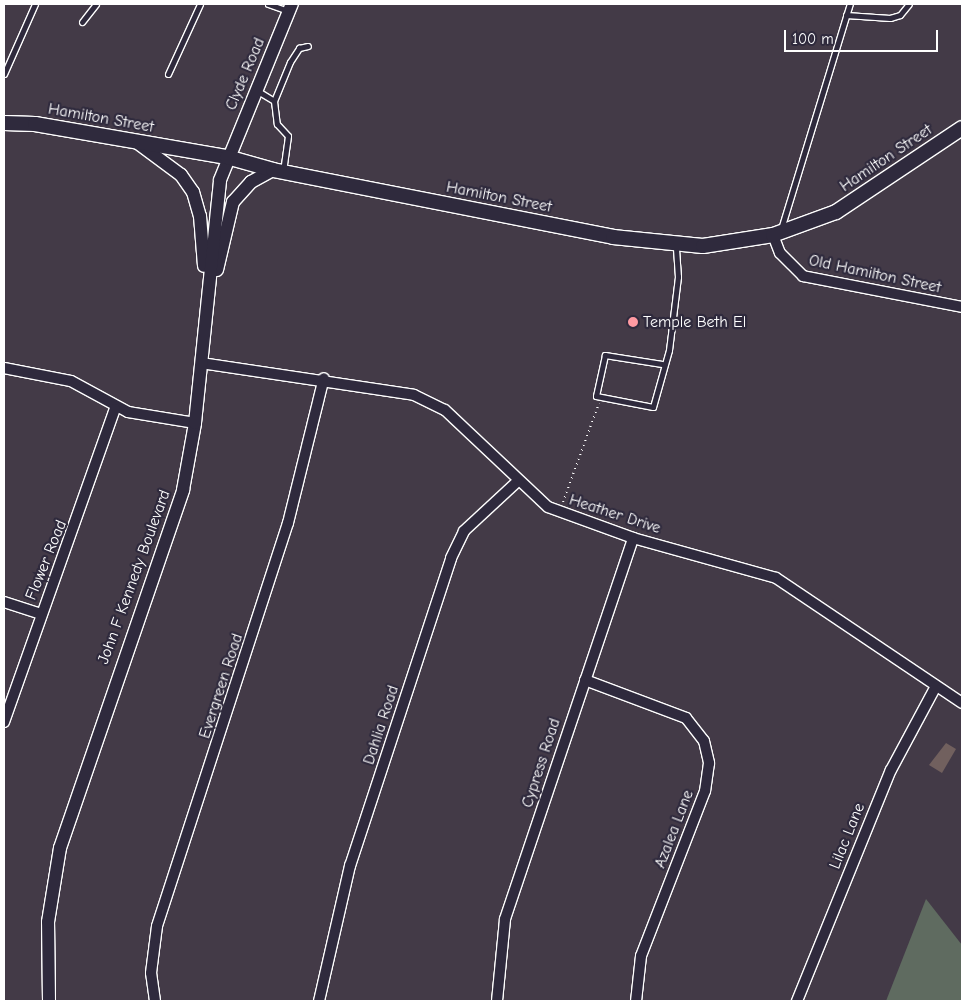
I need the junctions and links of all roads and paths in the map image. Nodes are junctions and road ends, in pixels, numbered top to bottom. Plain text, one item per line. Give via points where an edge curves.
1 (34, 4) edge
2 (96, 4) edge
3 (200, 4) edge
4 (268, 4) edge
5 (850, 4) edge
6 (909, 4) edge
7 (291, 8) edge
8 (846, 15) junction
9 (82, 22) dead end
10 (308, 46) dead end
11 (4, 74) edge
12 (168, 74) dead end
13 (256, 90) junction
14 (274, 101) junction
15 (4, 123) edge
16 (962, 128) edge
17 (135, 141) junction
18 (227, 157) junction
19 (278, 171) junction
20 (777, 234) junction
21 (676, 246) junction
22 (962, 307) edge
23 (207, 308) junction
24 (201, 363) junction
25 (662, 364) junction
26 (4, 368) edge
27 (324, 378) junction
28 (601, 398) junction
29 (115, 409) junction
30 (194, 423) junction
31 (517, 482) junction
32 (563, 502) dead end
33 (633, 538) junction
34 (4, 602) edge
35 (41, 614) junction
36 (585, 680) junction
37 (935, 688) junction
38 (962, 703) edge
39 (4, 722) edge
40 (49, 1001) edge
41 (155, 1001) edge
42 (319, 1001) edge
43 (497, 1001) edge
44 (636, 1001) edge
45 (797, 1001) edge

1 - 11 lane
2 - 9 lane
3 - 12 lane
4 - 7 lane
5 - 8 lane
6 - 8 lane via 900,15 890,18
7 - 13 street, Clyde Road
8 - 20 lane
10 - 14 lane via 299,48 290,62
13 - 14 lane
13 - 18 street, Clyde Road
14 - 19 lane via 277,124 288,136
15 - 17 main road, Hamilton Street
16 - 20 main road, Hamilton Street via 858,201
17 - 18 main road, Hamilton Street
17 - 23 street via 181,175 193,192 200,216
18 - 19 main road, Hamilton Street
18 - 23 street, John F Kennedy Boulevard via 215,204
19 - 21 main road, Hamilton Street
19 - 23 street via 251,182 233,202
20 - 21 main road, Hamilton Street
20 - 22 street, Old Hamilton Street via 780,253 803,276
21 - 25 lane via 672,325 669,350
23 - 24 street, John F Kennedy Boulevard
24 - 27 street, Heather Drive
24 - 30 street, John F Kennedy Boulevard
25 - 28 lane via 653,407
25 - 28 lane via 605,355 596,396
26 - 29 street via 72,381
27 - 31 street, Heather Drive via 414,394 432,403 482,444
27 - 41 street, Evergreen Road via 285,533 157,926 151,973
28 - 32 path
29 - 30 street
29 - 35 street, Flower Road via 81,514
30 - 40 street, John F Kennedy Boulevard via 169,534 60,848 48,922
31 - 33 street, Heather Drive via 562,514
31 - 42 street, Dahlia Road via 464,530 451,558 350,866
33 - 36 street, Cypress Road
33 - 37 street, Heather Drive via 776,578
34 - 35 street
35 - 39 street, Flower Road
36 - 43 street, Cypress Road via 505,919
36 - 44 street, Azalea Lane via 686,718 704,741 709,763 706,791 641,956
37 - 38 street, Heather Drive
37 - 45 street, Lilac Lane via 891,770

